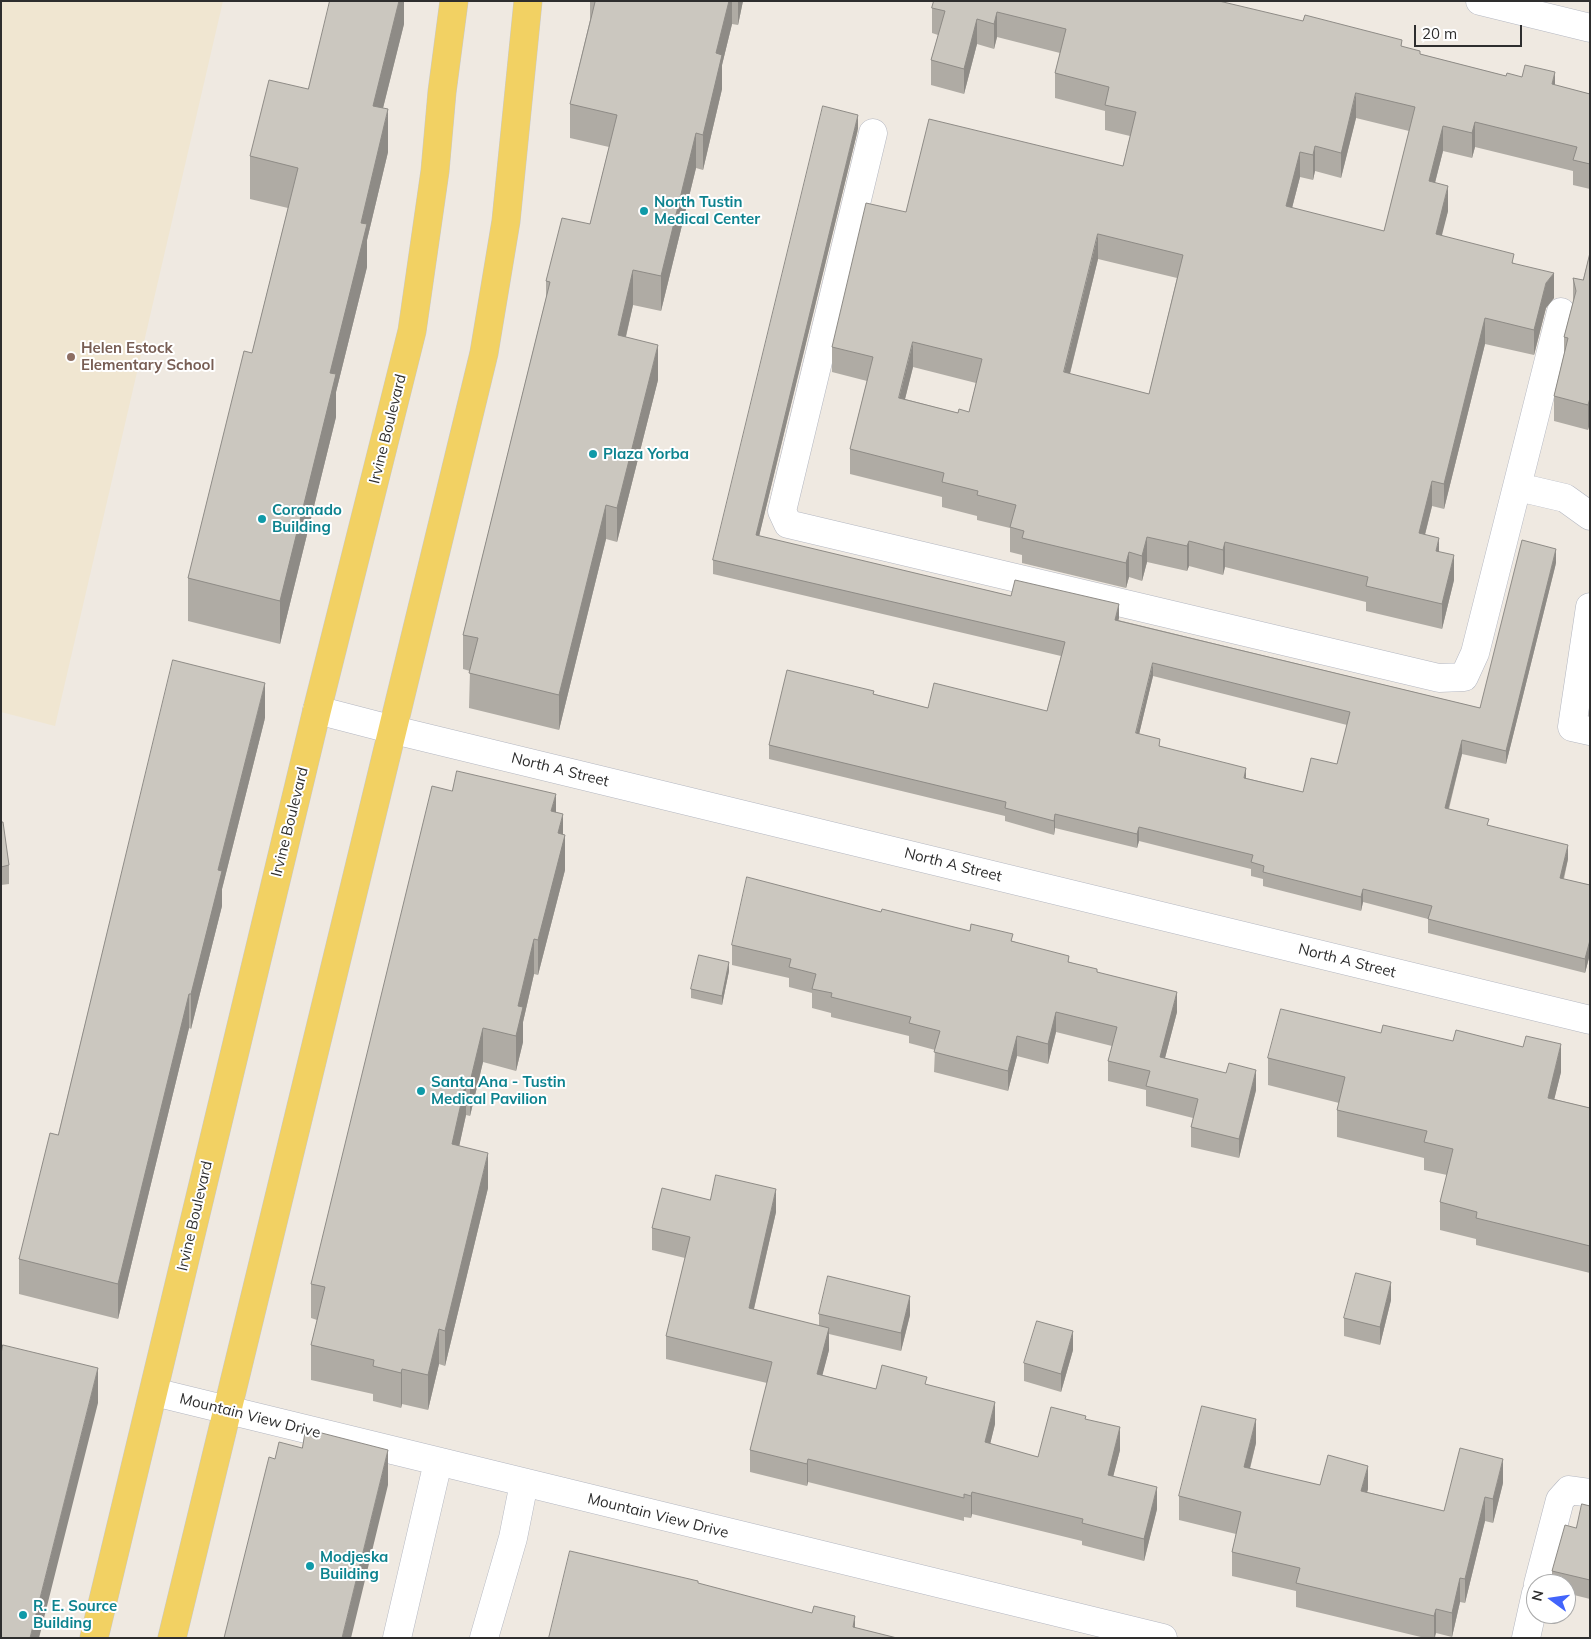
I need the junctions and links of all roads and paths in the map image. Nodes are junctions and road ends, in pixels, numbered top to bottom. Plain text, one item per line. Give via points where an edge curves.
1 (454, 1) edge
2 (528, 1) edge
3 (1480, 1) edge
4 (1590, 28) edge
5 (873, 133) dead end
6 (1562, 312) dead end
7 (1518, 487) junction
8 (1577, 495) edge
9 (1590, 516) edge
10 (1590, 607) edge
11 (317, 710) junction
12 (394, 730) junction
13 (1590, 731) edge
14 (1590, 1020) edge
15 (154, 1392) junction
16 (228, 1411) junction
17 (438, 1462) junction
18 (524, 1483) junction
19 (1590, 1494) edge
20 (1541, 1574) edge
21 (1529, 1624) edge
22 (94, 1638) edge
23 (172, 1638) edge
24 (397, 1638) edge
25 (484, 1638) edge
26 (1163, 1638) edge
27 (1526, 1638) edge

1 - 11 main road, Irvine Boulevard via 412,331
2 - 12 main road via 506,221 484,353
3 - 4 street
5 - 7 street via 782,511 788,524 1439,678 1464,677 1475,653
6 - 7 street
7 - 8 street
8 - 9 street
10 - 13 street via 1572,727
11 - 12 street, North A Street
11 - 15 main road, Irvine Boulevard
12 - 14 street, North A Street
12 - 16 main road
15 - 16 street, Mountain View Drive
15 - 22 main road, Irvine Boulevard
16 - 17 street, Mountain View Drive
16 - 23 main road
17 - 18 street, Mountain View Drive
17 - 24 street
18 - 25 street via 513,1538
18 - 26 street, Mountain View Drive
19 - 20 street via 1569,1490 1560,1500
21 - 27 street

